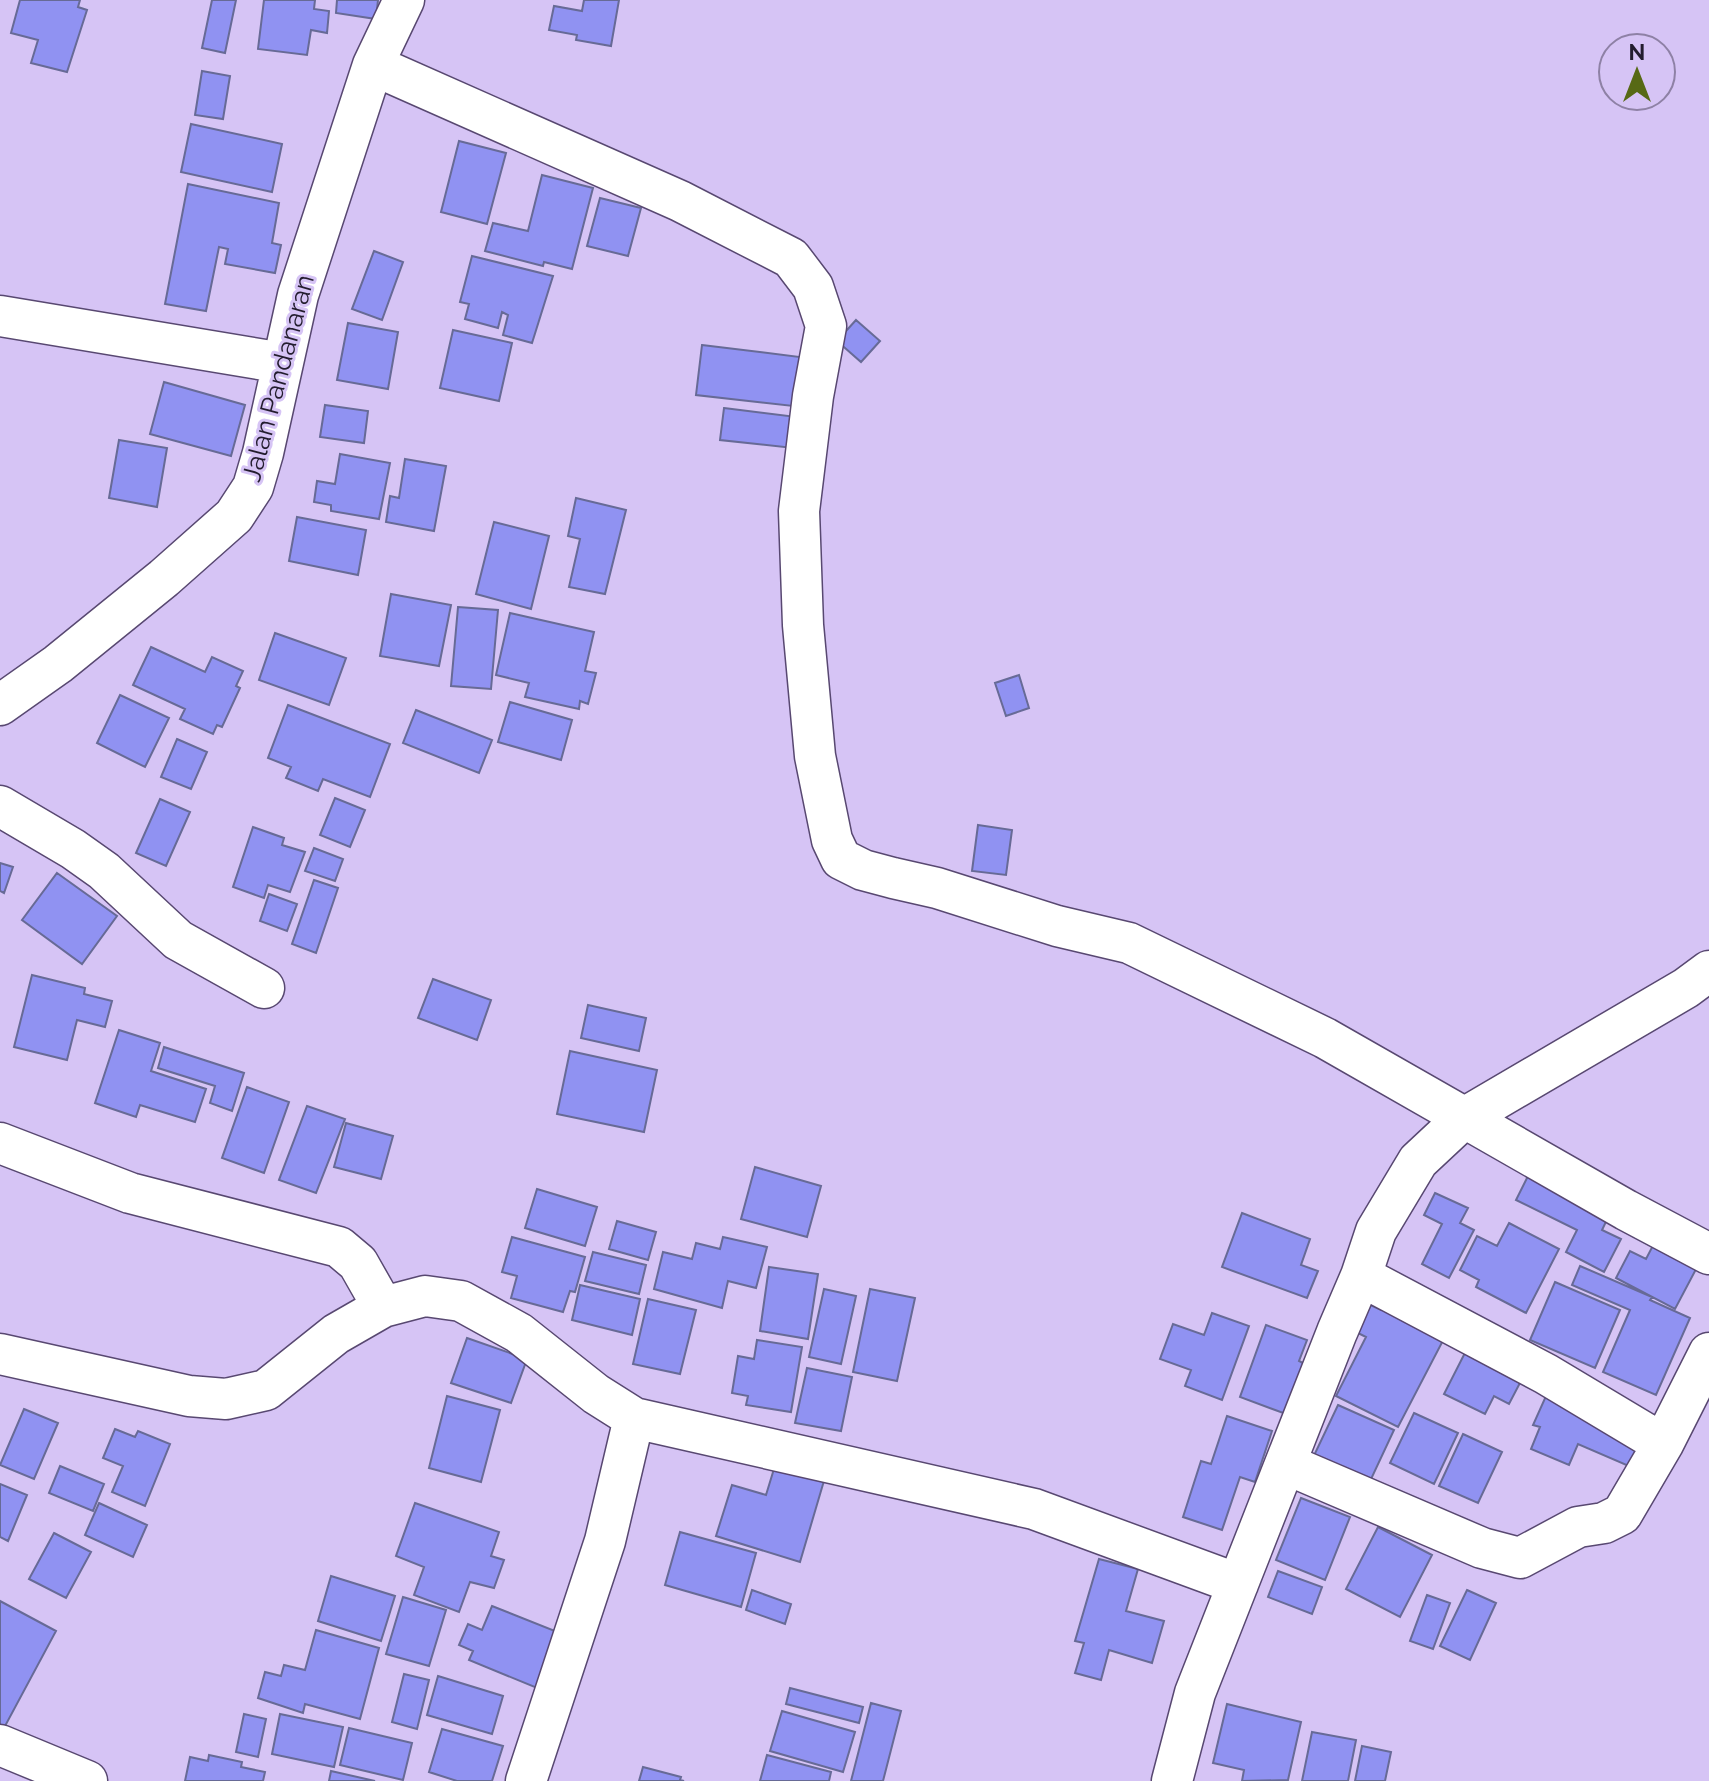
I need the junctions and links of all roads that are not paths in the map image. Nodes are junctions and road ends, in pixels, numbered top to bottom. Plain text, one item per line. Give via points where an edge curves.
1 (404, 0) edge
2 (373, 65) junction
3 (0, 316) edge
4 (283, 363) junction
5 (0, 705) edge
6 (0, 806) edge
7 (1709, 971) edge
8 (264, 988) dead end
9 (1464, 1118) junction
10 (0, 1143) edge
11 (1709, 1254) edge
12 (1361, 1276) junction
13 (383, 1307) junction
14 (1709, 1353) edge
15 (0, 1354) edge
16 (634, 1418) junction
17 (1663, 1444) junction
18 (1286, 1464) junction
19 (1238, 1584) junction
20 (0, 1745) edge
21 (87, 1781) edge
22 (526, 1781) edge
23 (1172, 1781) edge

1 - 2 street, Jalan Pandanaran
2 - 4 street, Jalan Pandanaran via 298,295
2 - 9 street via 680,201 791,258 813,287 826,326 799,511 803,625 815,756 832,840 841,859 863,870 1129,943 1325,1038
3 - 4 street
4 - 5 street, Jalan Pandanaran via 253,487 234,516 94,635
6 - 8 street via 104,871 178,940
7 - 9 street
9 - 11 street
9 - 12 street via 1418,1161 1376,1231
10 - 13 street via 130,1193 339,1247 358,1263
12 - 17 street via 1546,1374
12 - 18 street
13 - 15 street via 336,1334 266,1390 226,1399 189,1396
13 - 16 street via 425,1296 461,1301 519,1333
14 - 17 street
16 - 19 street via 1034,1509
16 - 22 street via 605,1541
17 - 18 street via 1622,1514 1578,1527 1520,1558 1482,1548
18 - 19 street
19 - 23 street via 1195,1693
20 - 21 street

